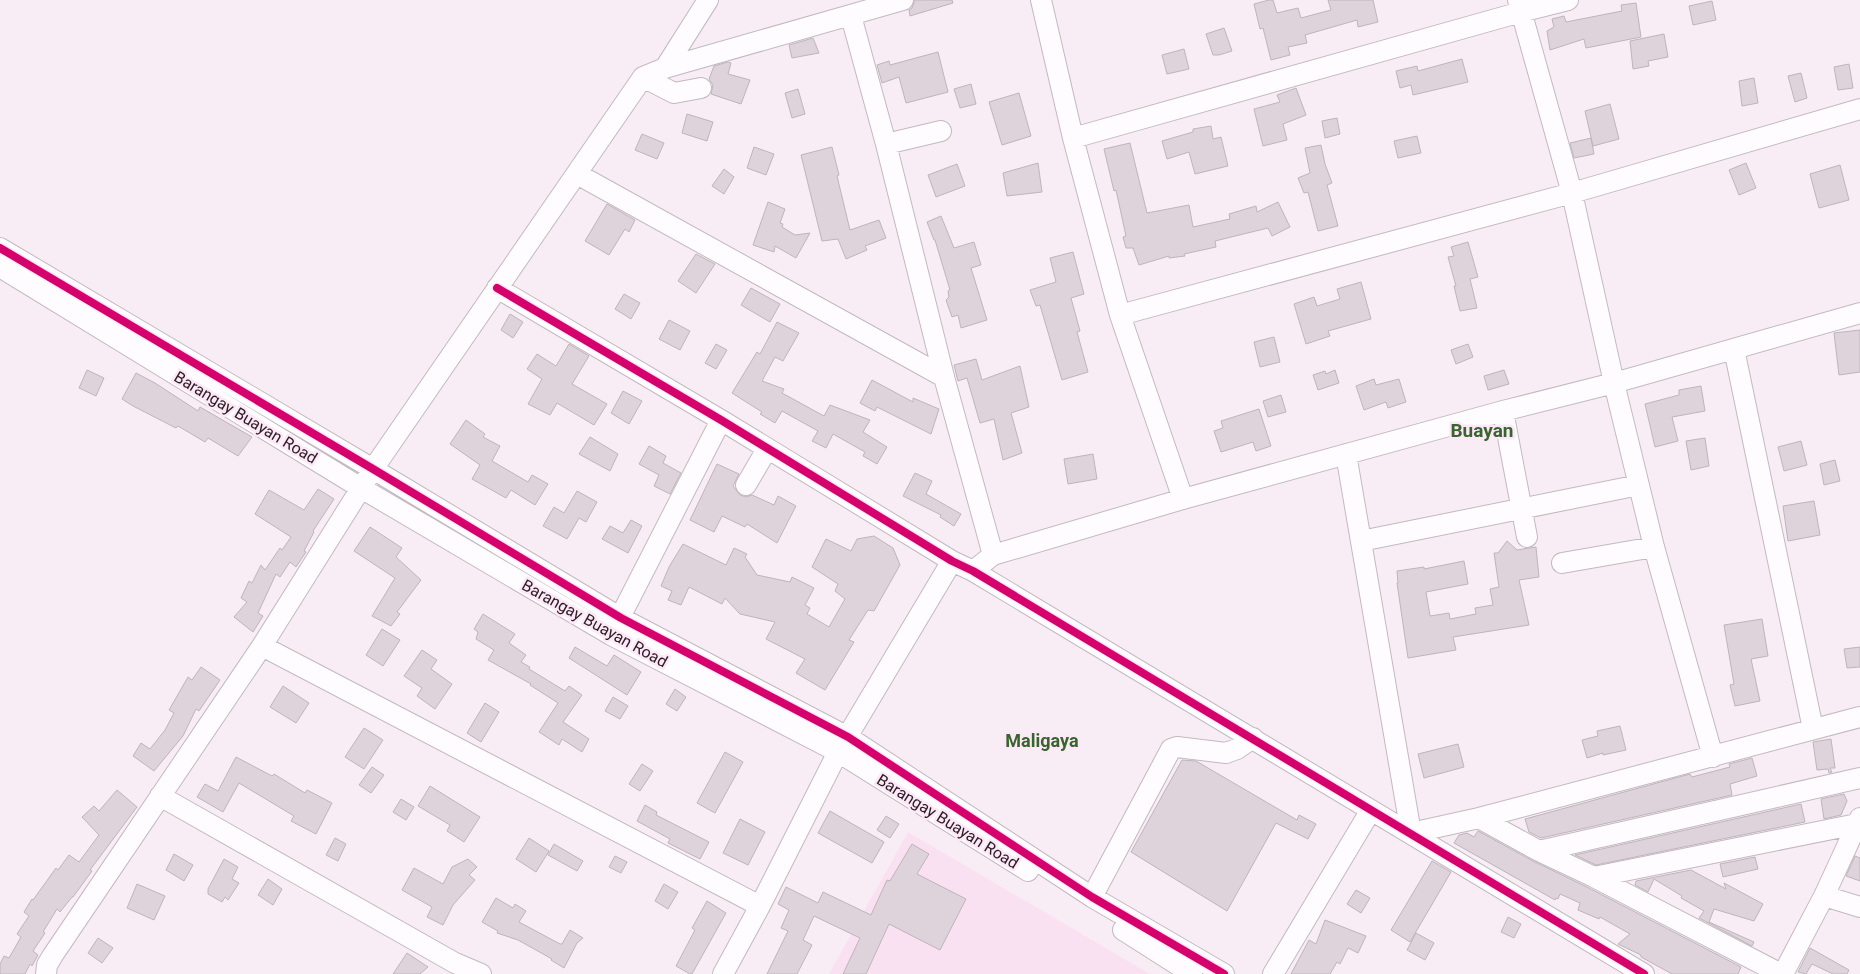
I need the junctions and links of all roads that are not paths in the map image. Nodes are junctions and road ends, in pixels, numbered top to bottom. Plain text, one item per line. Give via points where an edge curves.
1 (708, 0) edge
2 (902, 0) edge
3 (1041, 0) edge
4 (1568, 0) edge
5 (869, 5) edge
6 (1519, 6) edge
7 (851, 16) junction
8 (665, 68) junction
9 (643, 77) junction
10 (701, 88) dead end
11 (1860, 109) edge
12 (941, 131) dead end
13 (1073, 138) junction
14 (886, 144) junction
15 (577, 174) junction
16 (1572, 193) junction
17 (0, 248) edge
18 (0, 267) edge
19 (496, 288) junction
20 (1860, 313) edge
21 (1120, 315) junction
22 (1734, 349) junction
23 (944, 378) junction
24 (1614, 383) junction
25 (1503, 411) junction
26 (721, 420) junction
27 (767, 449) junction
28 (1346, 454) junction
29 (373, 469) junction
30 (746, 485) dead end
31 (1639, 485) junction
32 (361, 488) junction
33 (1183, 499) junction
34 (1522, 508) junction
35 (1527, 537) dead end
36 (1360, 541) junction
37 (1654, 547) junction
38 (993, 555) junction
39 (952, 561) junction
40 (1562, 563) dead end
41 (973, 571) junction
42 (616, 626) junction
43 (262, 646) junction
44 (1860, 717) edge
45 (1813, 729) junction
46 (1253, 738) junction
47 (843, 745) junction
48 (1713, 757) junction
49 (1860, 778) edge
50 (160, 796) junction
51 (1371, 810) junction
52 (1480, 818) junction
53 (1858, 821) edge
54 (1411, 833) junction
55 (1539, 851) junction
56 (1594, 877) junction
57 (1824, 896) junction
58 (1092, 897) junction
59 (760, 906) junction
60 (1860, 907) edge
61 (452, 968) edge
62 (46, 974) edge
63 (481, 974) edge
64 (723, 974) edge
65 (1192, 974) edge
66 (1224, 974) edge
67 (1273, 974) edge
68 (1644, 974) edge
69 (1782, 974) edge

1 - 8 street
2 - 5 street
3 - 13 street
4 - 6 street
5 - 7 street
6 - 13 street
6 - 16 street
7 - 8 street
7 - 14 street
8 - 9 street
9 - 10 street via 674,93
9 - 15 street
11 - 16 street
12 - 14 street
13 - 21 street
14 - 23 street
15 - 19 street
15 - 23 street
16 - 21 street
16 - 24 street
17 - 29 street
18 - 32 street, Barangay Buayan Road
19 - 26 street
19 - 29 street
20 - 22 street
21 - 33 street
22 - 24 street
22 - 45 street
23 - 38 street
24 - 25 street
24 - 31 street
25 - 28 street
25 - 34 street
26 - 27 street
26 - 42 street
27 - 30 street
27 - 39 street
28 - 33 street
28 - 36 street
29 - 32 street
29 - 42 street
31 - 34 street
31 - 37 street
32 - 42 street, Barangay Buayan Road
32 - 43 street
33 - 38 street
34 - 35 street
34 - 36 street
36 - 54 street
37 - 40 street
37 - 48 street
38 - 41 street
39 - 41 street
39 - 47 street
41 - 46 street
42 - 47 street, Barangay Buayan Road
43 - 50 street
43 - 59 street
44 - 45 street
45 - 48 street
46 - 51 street
46 - 58 street via 1226,753 1170,749
47 - 58 street
47 - 59 street
47 - 65 street, Barangay Buayan Road
48 - 52 street
49 - 55 street
50 - 61 street
50 - 62 street via 46,965
51 - 54 street
51 - 67 street
52 - 54 street
52 - 55 street
53 - 56 street
53 - 57 street
54 - 68 street
55 - 56 street
56 - 69 street
57 - 60 street
57 - 69 street
58 - 66 street
59 - 64 street
61 - 63 street

